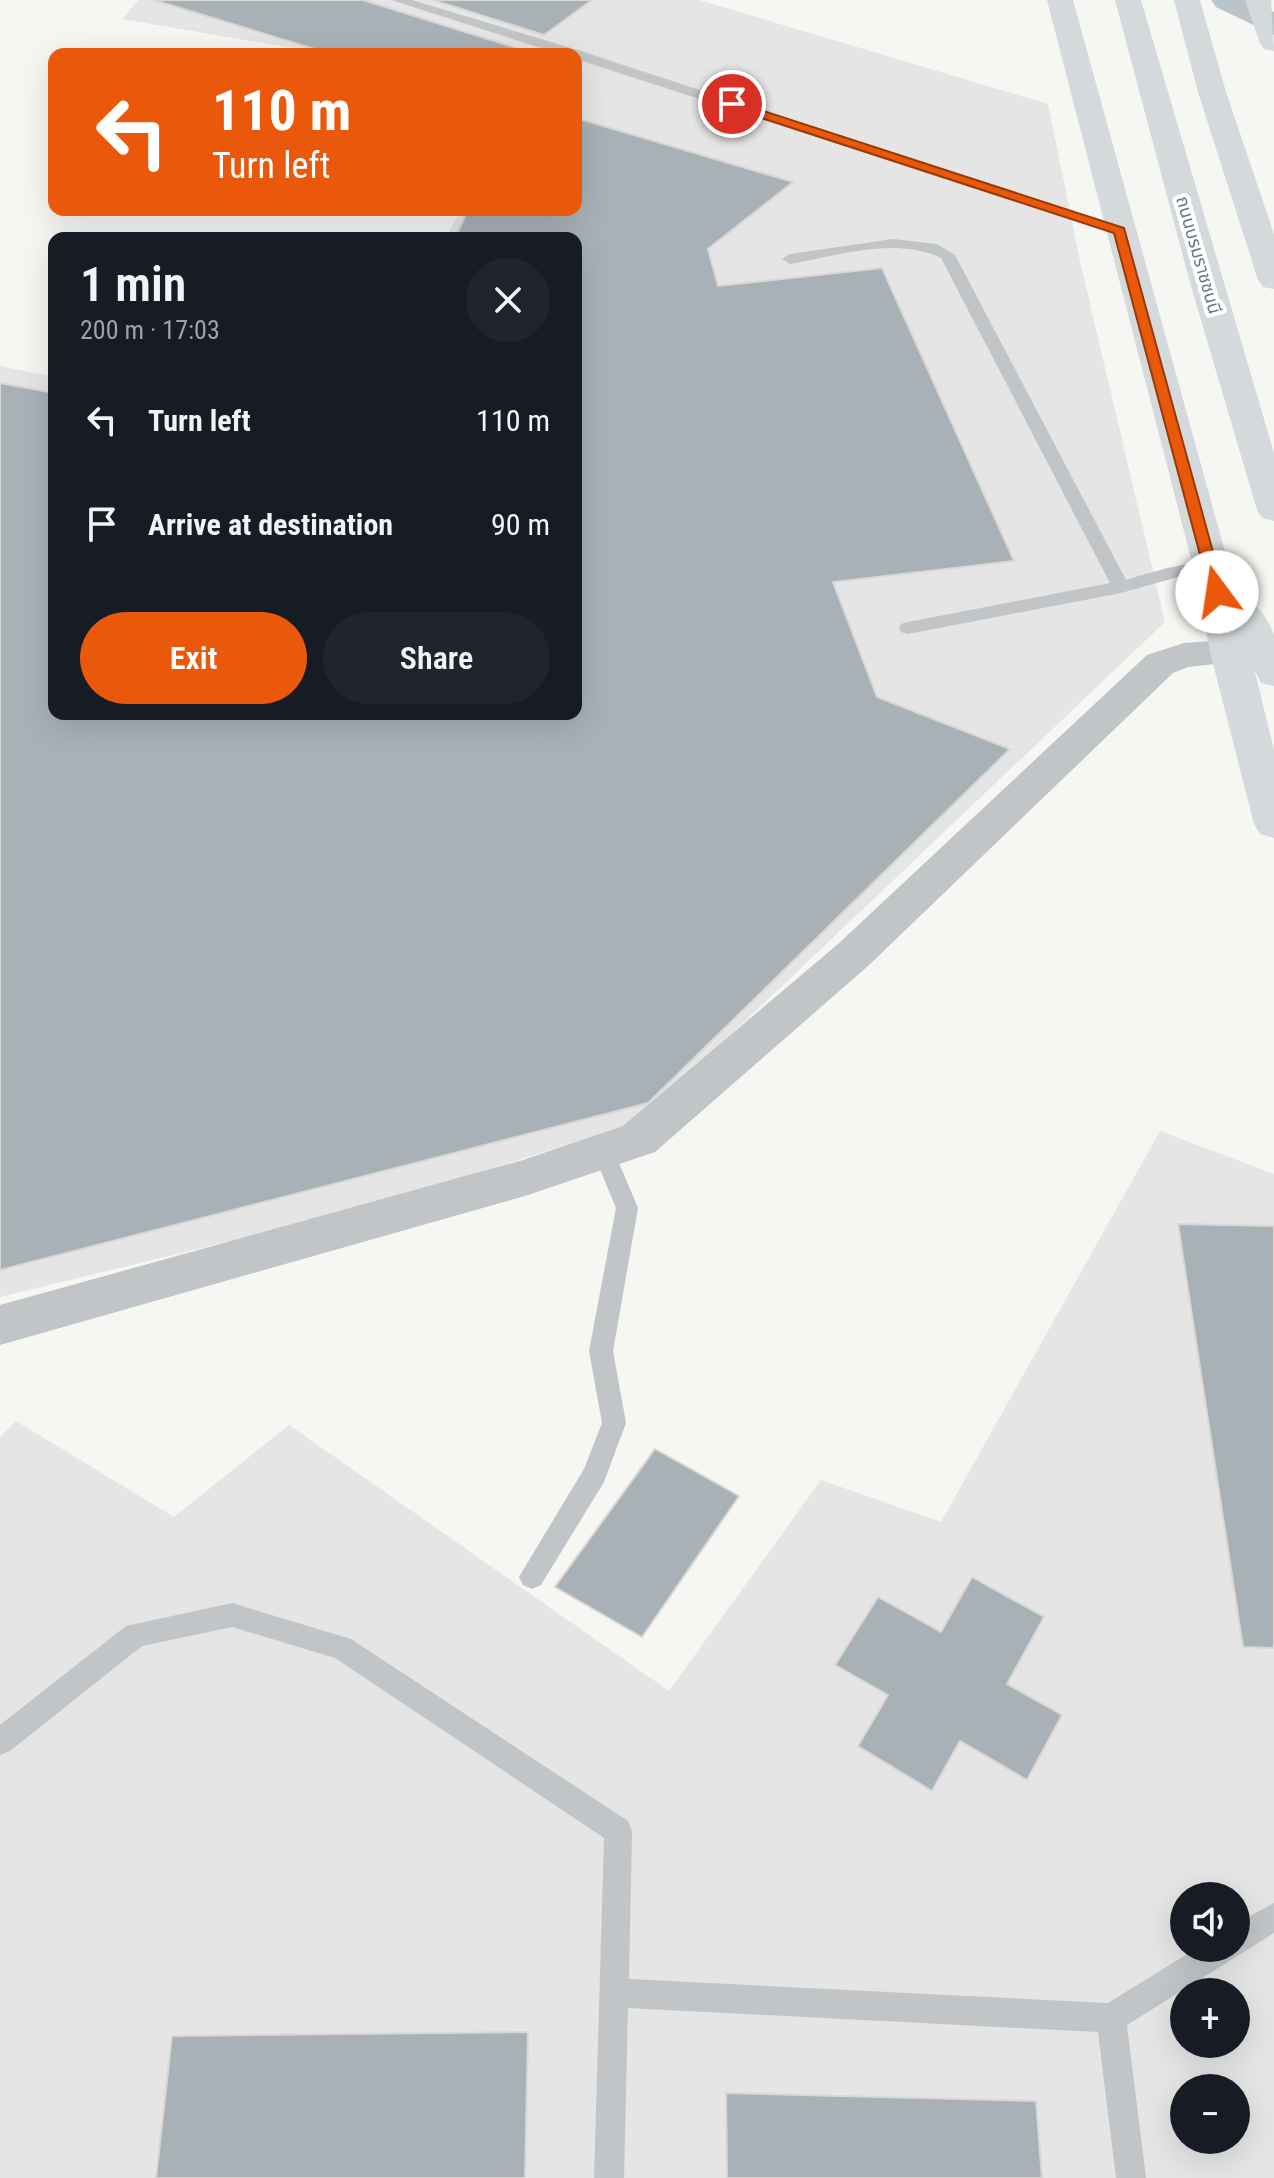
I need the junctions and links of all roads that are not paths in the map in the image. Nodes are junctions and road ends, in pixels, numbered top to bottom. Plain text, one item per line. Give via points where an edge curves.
1 (398, 0) edge
2 (1060, 0) edge
3 (1128, 0) edge
4 (1258, 0) edge
5 (1188, 3) edge
6 (1273, 41) edge
7 (556, 48) edge
8 (582, 56) edge
9 (1120, 231) junction
10 (790, 259) dead end
11 (1274, 280) edge
12 (1274, 510) edge
13 (1214, 581) junction
14 (1121, 587) junction
15 (908, 628) dead end
16 (1229, 652) junction
17 (1274, 674) edge
18 (1274, 824) edge
19 (603, 1150) junction
20 (0, 1325) edge
21 (532, 1577) dead end
22 (0, 1742) edge
23 (1274, 1917) edge
24 (1250, 1932) edge
25 (1201, 1962) edge
26 (613, 1993) junction
27 (1111, 2018) junction
28 (609, 2178) edge
29 (1131, 2178) edge

1 - 7 lane
2 - 9 main road
3 - 12 main road, ถนนบรมราชชนนี
4 - 6 main road
5 - 11 main road
8 - 9 lane
9 - 13 main road
10 - 14 lane via 908,243 947,255
13 - 14 lane via 1178,571
13 - 16 main road
13 - 17 main road via 1256,631
14 - 15 lane
16 - 18 main road
16 - 19 street via 1184,655 1160,664 853,955 715,1076 639,1139
19 - 20 street via 525,1178
19 - 21 lane via 627,1208 601,1351 614,1423 595,1474
22 - 26 lane via 135,1635 232,1615 342,1648 618,1831
23 - 24 lane
25 - 27 lane
26 - 27 lane
26 - 28 lane
27 - 29 lane

